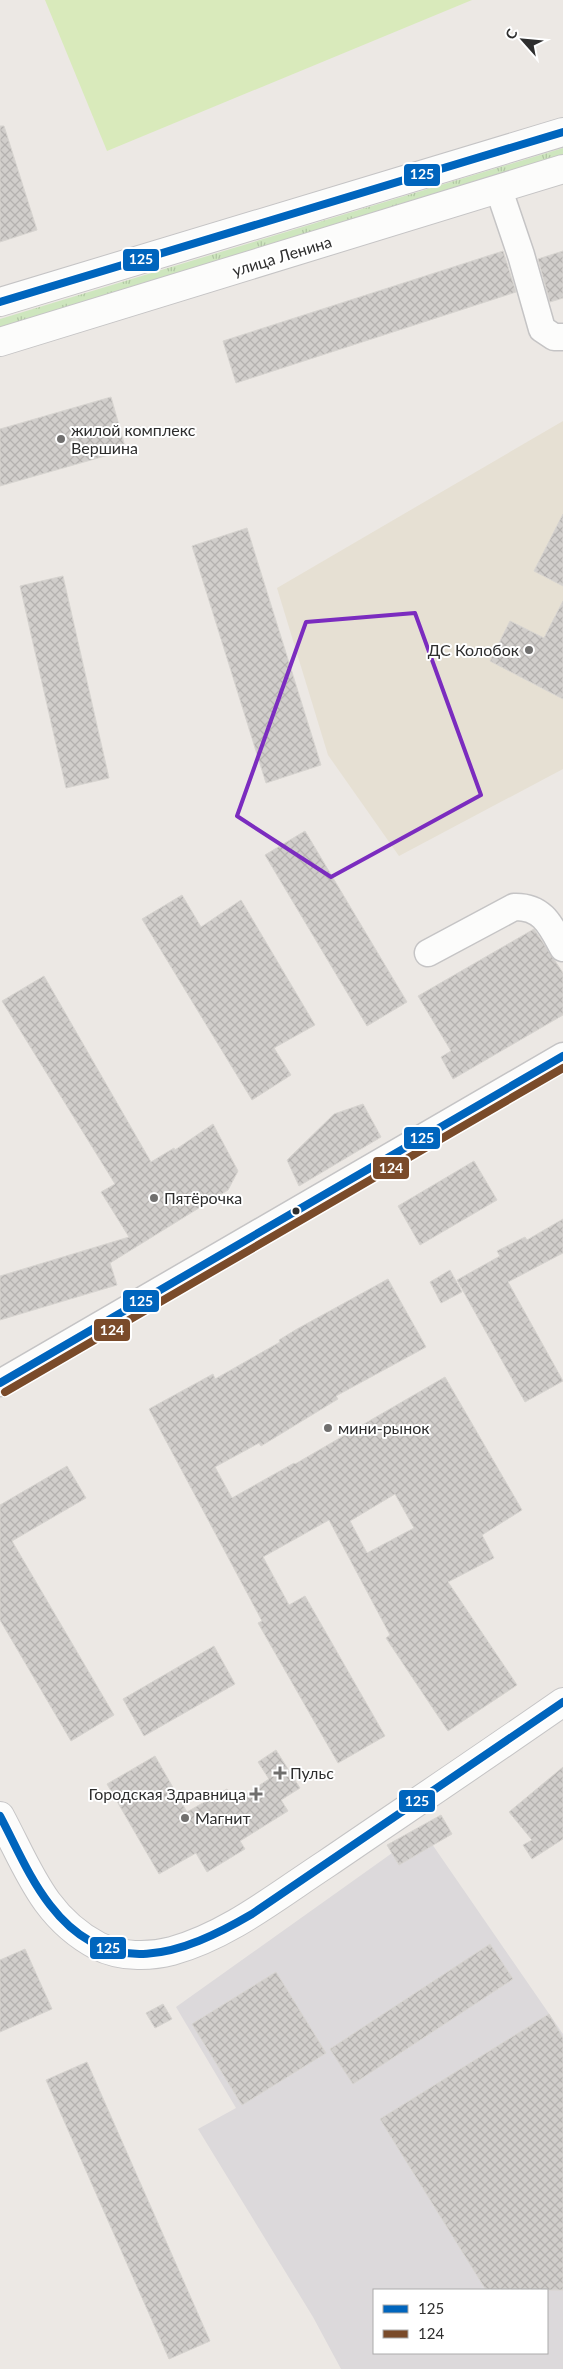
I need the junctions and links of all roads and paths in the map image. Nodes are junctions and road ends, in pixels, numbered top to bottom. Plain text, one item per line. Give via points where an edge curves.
1 (563, 132) edge
2 (563, 169) edge
3 (499, 190) junction
4 (0, 302) edge
5 (563, 337) edge
6 (0, 342) edge
7 (563, 948) edge
8 (428, 954) dead end
9 (563, 1056) edge
10 (0, 1383) edge
11 (563, 1702) edge
12 (0, 1816) edge

1 - 4 street
2 - 3 street, улица Ленина
3 - 5 street via 542,329 554,337
3 - 6 street, улица Ленина
7 - 8 street via 549,923 527,906 514,907
9 - 10 street
11 - 12 street via 242,1919 198,1942 171,1951 142,1955 118,1953 99,1947 77,1932 43,1899

